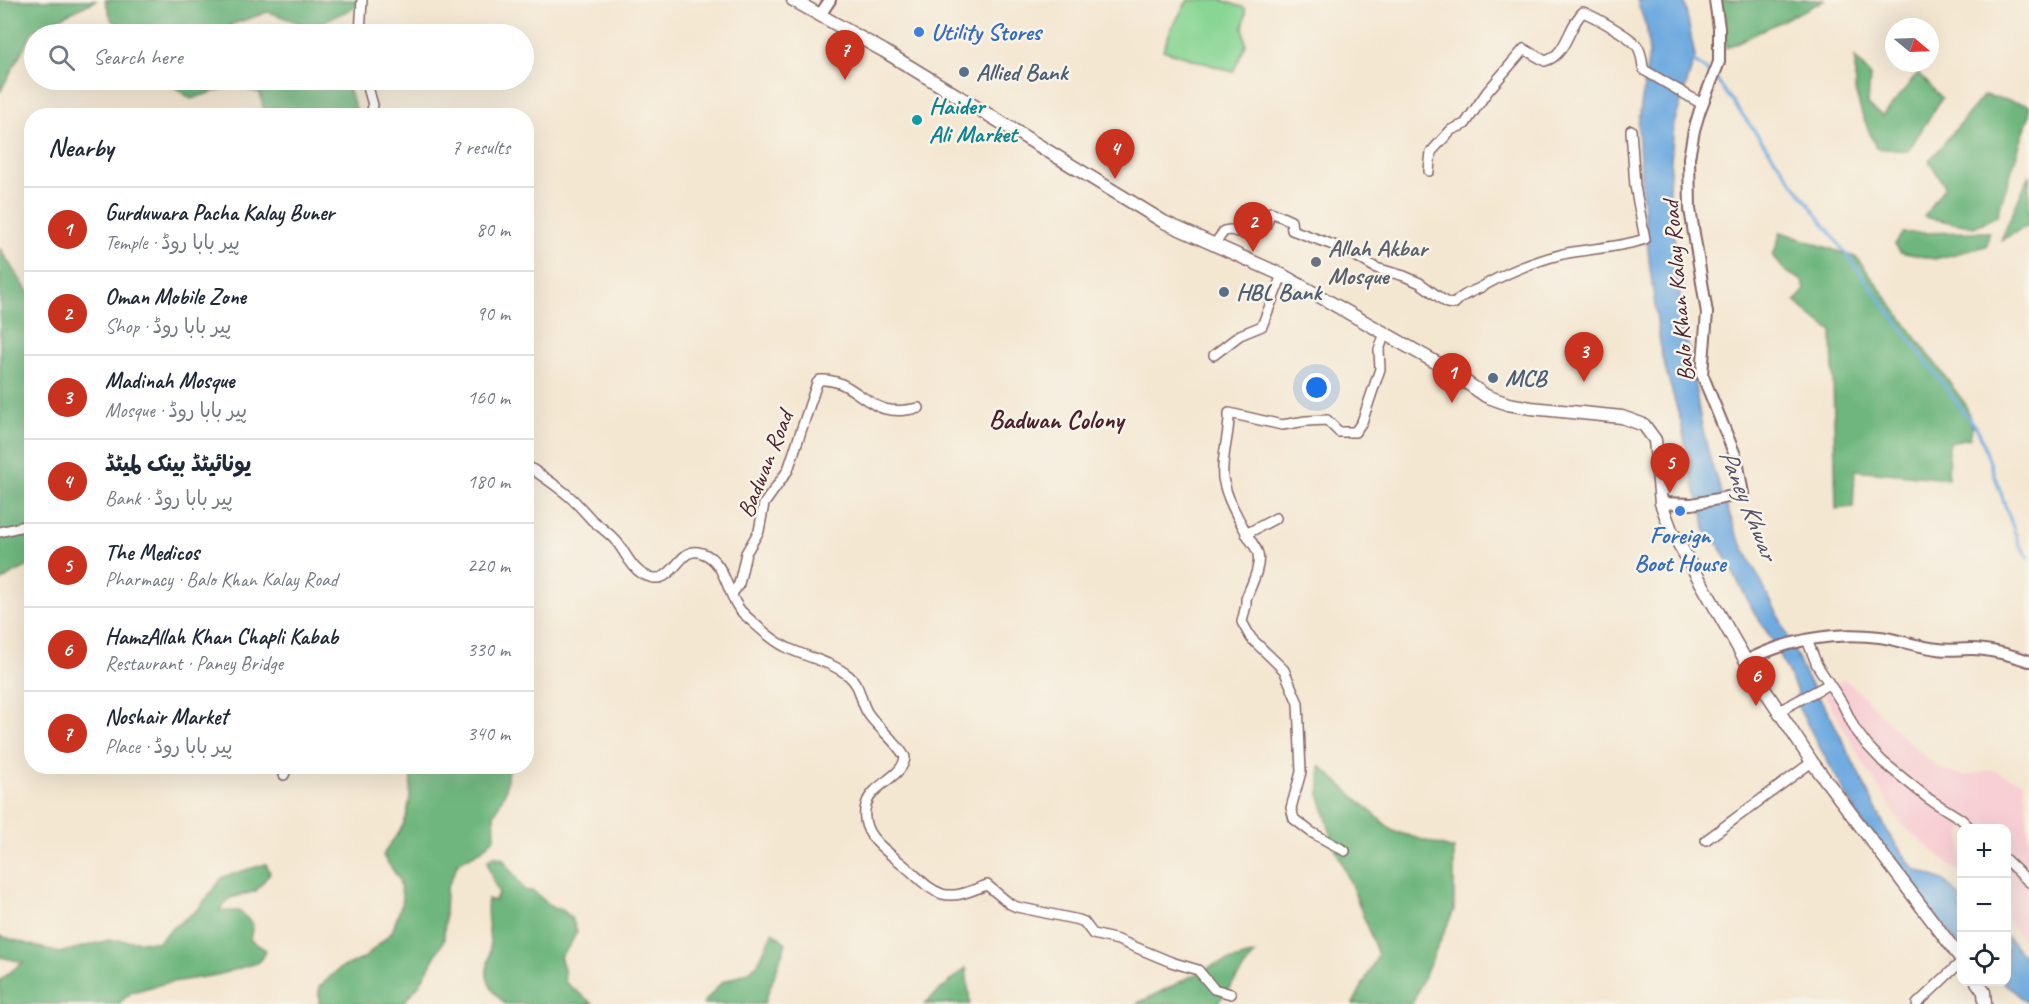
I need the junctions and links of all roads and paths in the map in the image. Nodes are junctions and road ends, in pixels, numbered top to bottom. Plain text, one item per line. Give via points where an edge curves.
1 (362, 0) edge
2 (793, 0) edge
3 (830, 0) edge
4 (1715, 0) edge
5 (820, 15) junction
6 (361, 24) edge
7 (369, 90) edge
8 (1702, 104) junction
9 (372, 108) edge
10 (1631, 130) dead end
11 (1429, 171) dead end
12 (1214, 245) junction
13 (1282, 275) junction
14 (1385, 333) junction
15 (1214, 355) dead end
16 (919, 408) dead end
17 (534, 471) edge
18 (1661, 503) junction
19 (1276, 518) dead end
20 (24, 526) edge
21 (0, 532) edge
22 (1246, 534) junction
23 (732, 594) junction
24 (1802, 641) junction
25 (1746, 661) junction
26 (2029, 661) edge
27 (1829, 684) junction
28 (1779, 711) junction
29 (1812, 762) junction
30 (1966, 824) edge
31 (1706, 840) dead end
32 (1345, 851) dead end
33 (2011, 864) edge
34 (2029, 882) edge
35 (1957, 953) edge
36 (1957, 965) edge
37 (1980, 986) edge
38 (1231, 994) dead end
39 (1917, 1004) edge
40 (1985, 1004) edge

1 - 6 street
2 - 5 main road
3 - 5 street
4 - 8 street, Balo Khan Kalay Road via 1719,62
5 - 12 main road via 1164,222
7 - 9 street
8 - 11 street via 1644,70 1637,45 1583,12 1562,49 1551,60 1545,61 1524,49 1465,124 1451,130 1431,152
8 - 18 street, Balo Khan Kalay Road via 1689,158 1690,208 1707,313 1702,374 1737,460 1743,494 1692,504
10 - 12 street via 1635,186 1645,238 1562,254 1513,270 1463,294 1454,304 1404,276 1376,268 1344,249 1292,230 1291,221 1271,212 1265,227 1253,225 1251,235 1224,231
12 - 13 main road
13 - 14 main road
13 - 15 street via 1262,326 1240,335
14 - 18 main road via 1486,396 1508,404 1622,417 1644,425 1655,440
14 - 22 street via 1379,350 1380,369 1355,432 1338,432 1327,420 1282,425 1229,413 1223,478
16 - 23 street, Badwan Road via 900,412 884,409 840,382 820,380 788,470 764,504 759,531 746,553 739,584
17 - 23 street via 603,527 643,574 663,577 685,555 703,553 720,569
18 - 25 main road via 1671,530
19 - 22 street
20 - 21 street
22 - 32 street via 1258,553 1258,564 1245,599 1242,622 1251,638 1284,670 1298,703 1301,772 1291,808 1294,819
23 - 38 street via 743,614 774,639 849,675 856,683 868,714 905,757 900,770 874,790 866,805 868,830 875,843 930,888 956,896 987,885 1017,907 1084,922 1093,934 1198,970 1214,989
24 - 25 street
24 - 26 street via 1827,635 1880,637 1939,650 1974,649
24 - 27 street
25 - 28 main road
27 - 28 street
27 - 30 street via 1855,729 1882,762
28 - 29 main road
29 - 31 street
29 - 35 main road
33 - 34 street
36 - 39 street
37 - 40 main road

